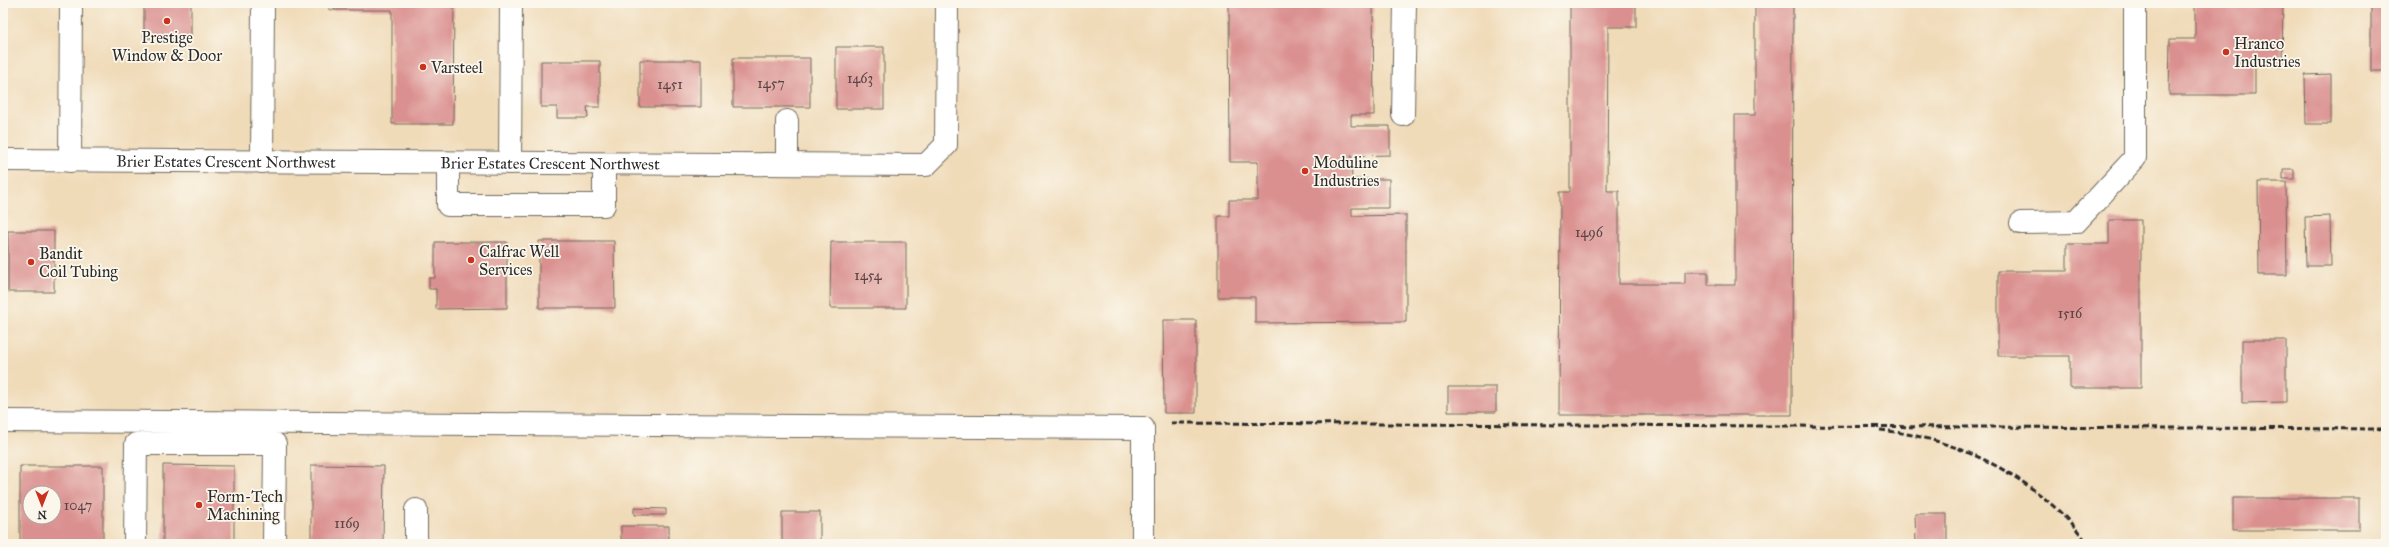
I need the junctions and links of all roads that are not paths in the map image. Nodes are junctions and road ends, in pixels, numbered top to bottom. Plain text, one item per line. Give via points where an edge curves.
1 (71, 3) edge
2 (262, 3) edge
3 (511, 3) edge
4 (946, 3) edge
5 (1405, 3) edge
6 (2135, 3) edge
7 (1403, 115) dead end
8 (787, 121) dead end
9 (3, 160) edge
10 (70, 161) junction
11 (262, 162) junction
12 (448, 163) junction
13 (510, 163) junction
14 (604, 164) junction
15 (787, 164) junction
16 (2021, 223) dead end
17 (3, 421) edge
18 (416, 510) dead end
19 (134, 544) edge
20 (274, 544) edge
21 (416, 544) edge
22 (1142, 544) edge

1 - 10 street
2 - 11 street
3 - 13 street
4 - 15 street, Brier Estates Crescent Northwest via 946,145 926,165
5 - 7 street
6 - 16 street via 2135,158 2076,222
8 - 15 street
9 - 10 street, Brier Estates Crescent Northwest
10 - 11 street, Brier Estates Crescent Northwest
11 - 12 street, Brier Estates Crescent Northwest
12 - 13 street, Brier Estates Crescent Northwest
12 - 14 street via 448,205 604,205
13 - 14 street, Brier Estates Crescent Northwest
14 - 15 street, Brier Estates Crescent Northwest
17 - 22 street via 1143,428
18 - 21 street
19 - 20 street via 136,444 276,444

